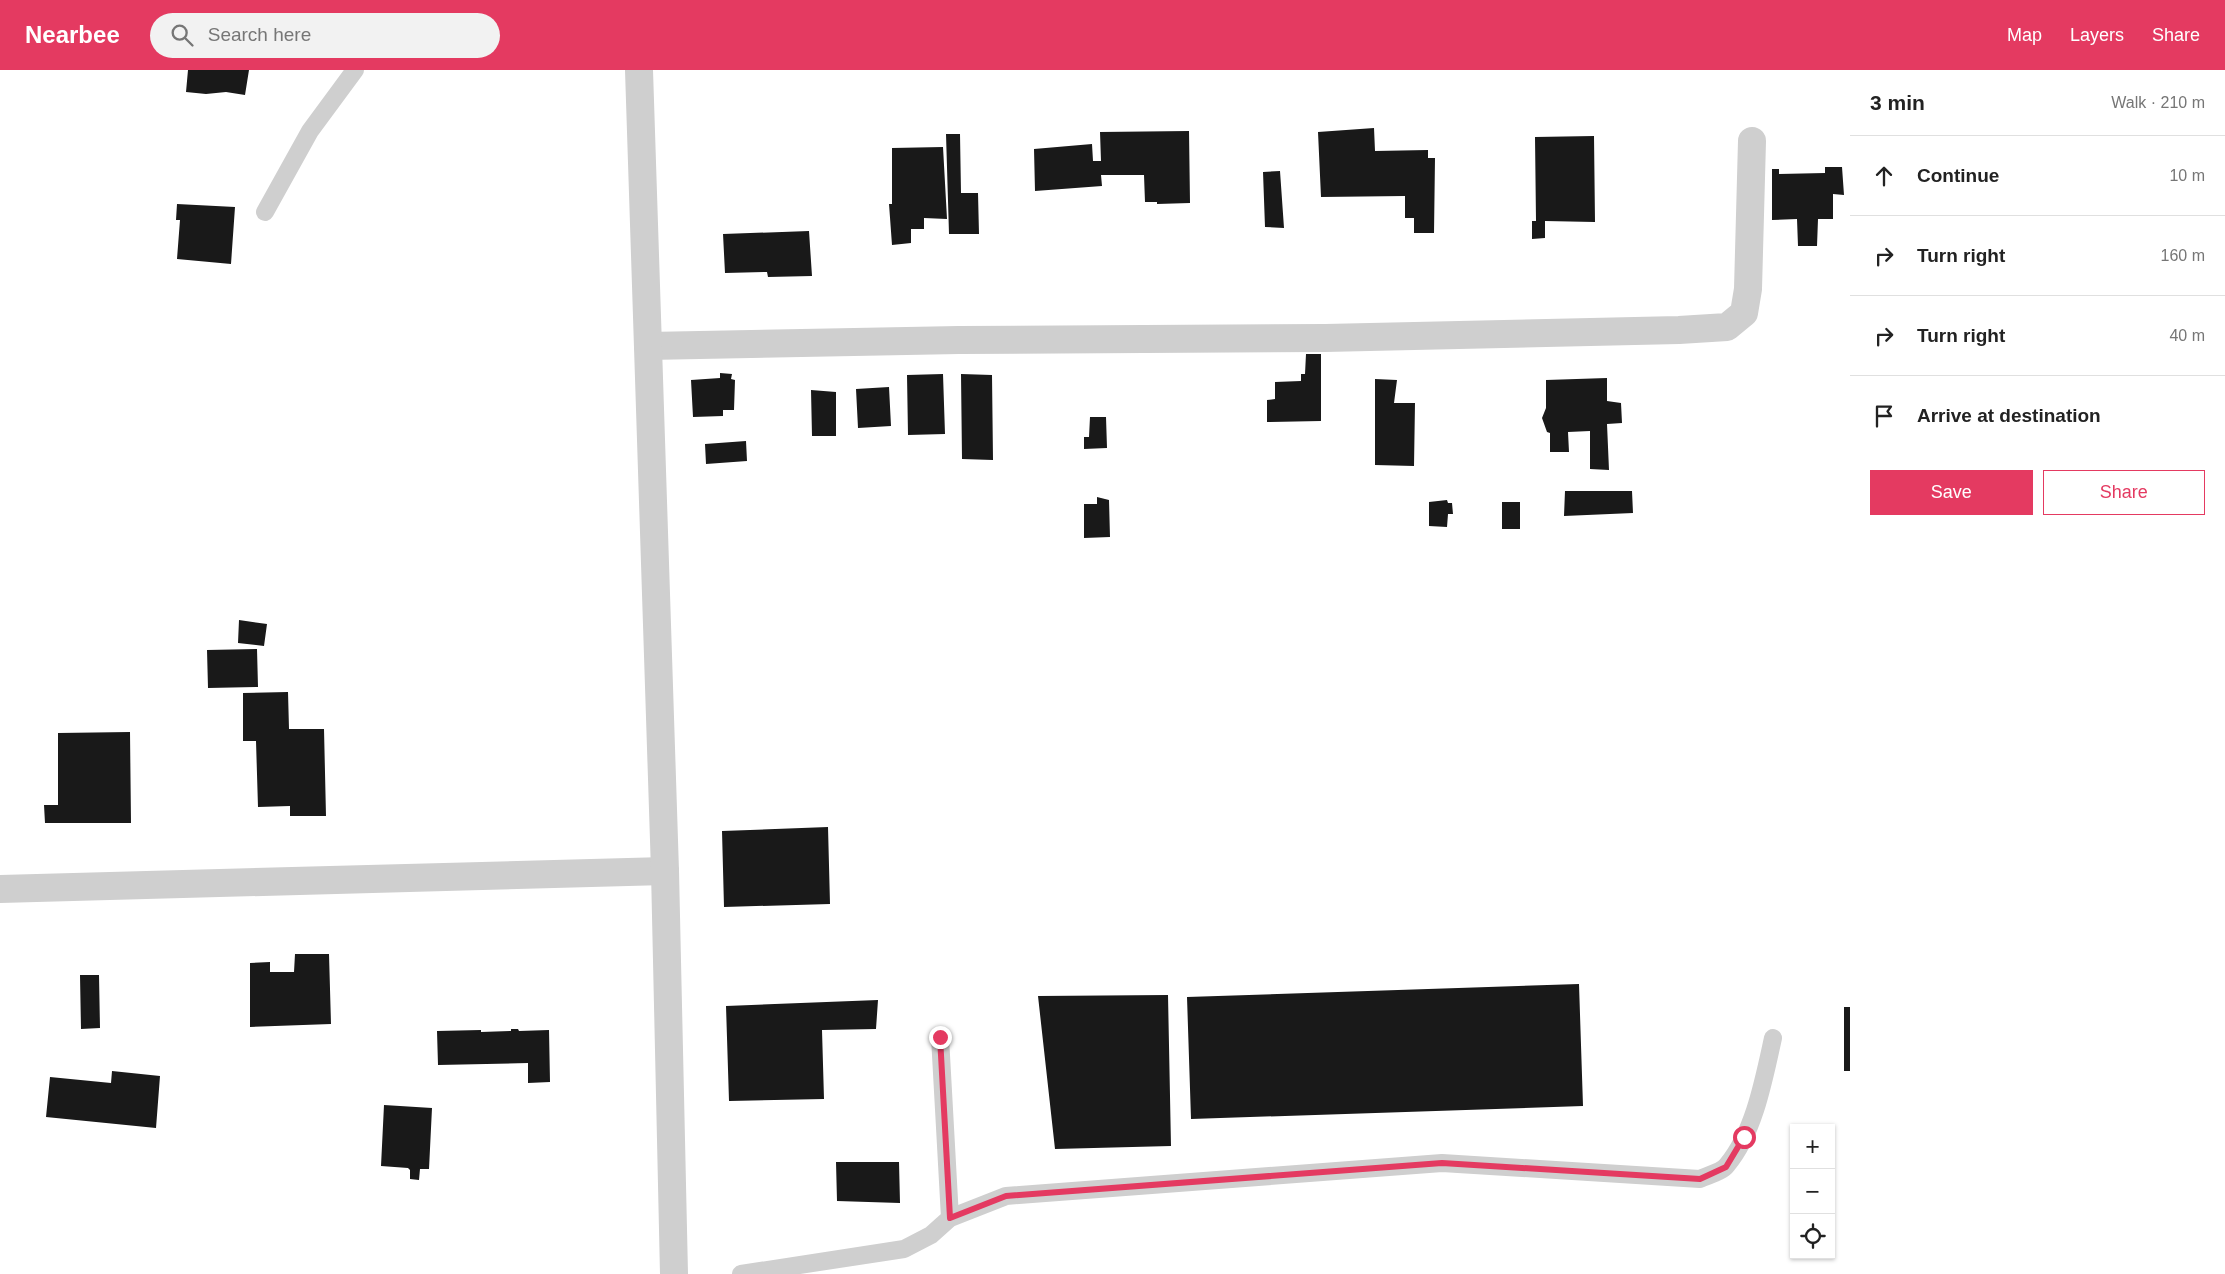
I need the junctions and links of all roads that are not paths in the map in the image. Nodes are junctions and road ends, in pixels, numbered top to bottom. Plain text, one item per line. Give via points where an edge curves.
1 (355, 70) edge
2 (640, 70) edge
3 (1752, 141) dead end
4 (265, 212) dead end
5 (648, 346) junction
6 (665, 871) junction
7 (0, 889) edge
8 (940, 1037) dead end
9 (1773, 1038) dead end
10 (950, 1218) junction
11 (674, 1274) edge
12 (741, 1274) edge

1 - 4 lane via 310,130
2 - 5 street
3 - 5 street via 1748,289 1744,313 1727,327 1325,338
5 - 6 street
6 - 7 street
6 - 11 street
8 - 10 lane
9 - 10 lane via 1763,1085 1744,1137 1726,1167 1700,1179 1442,1163 1006,1196
10 - 12 lane via 931,1235 904,1250

